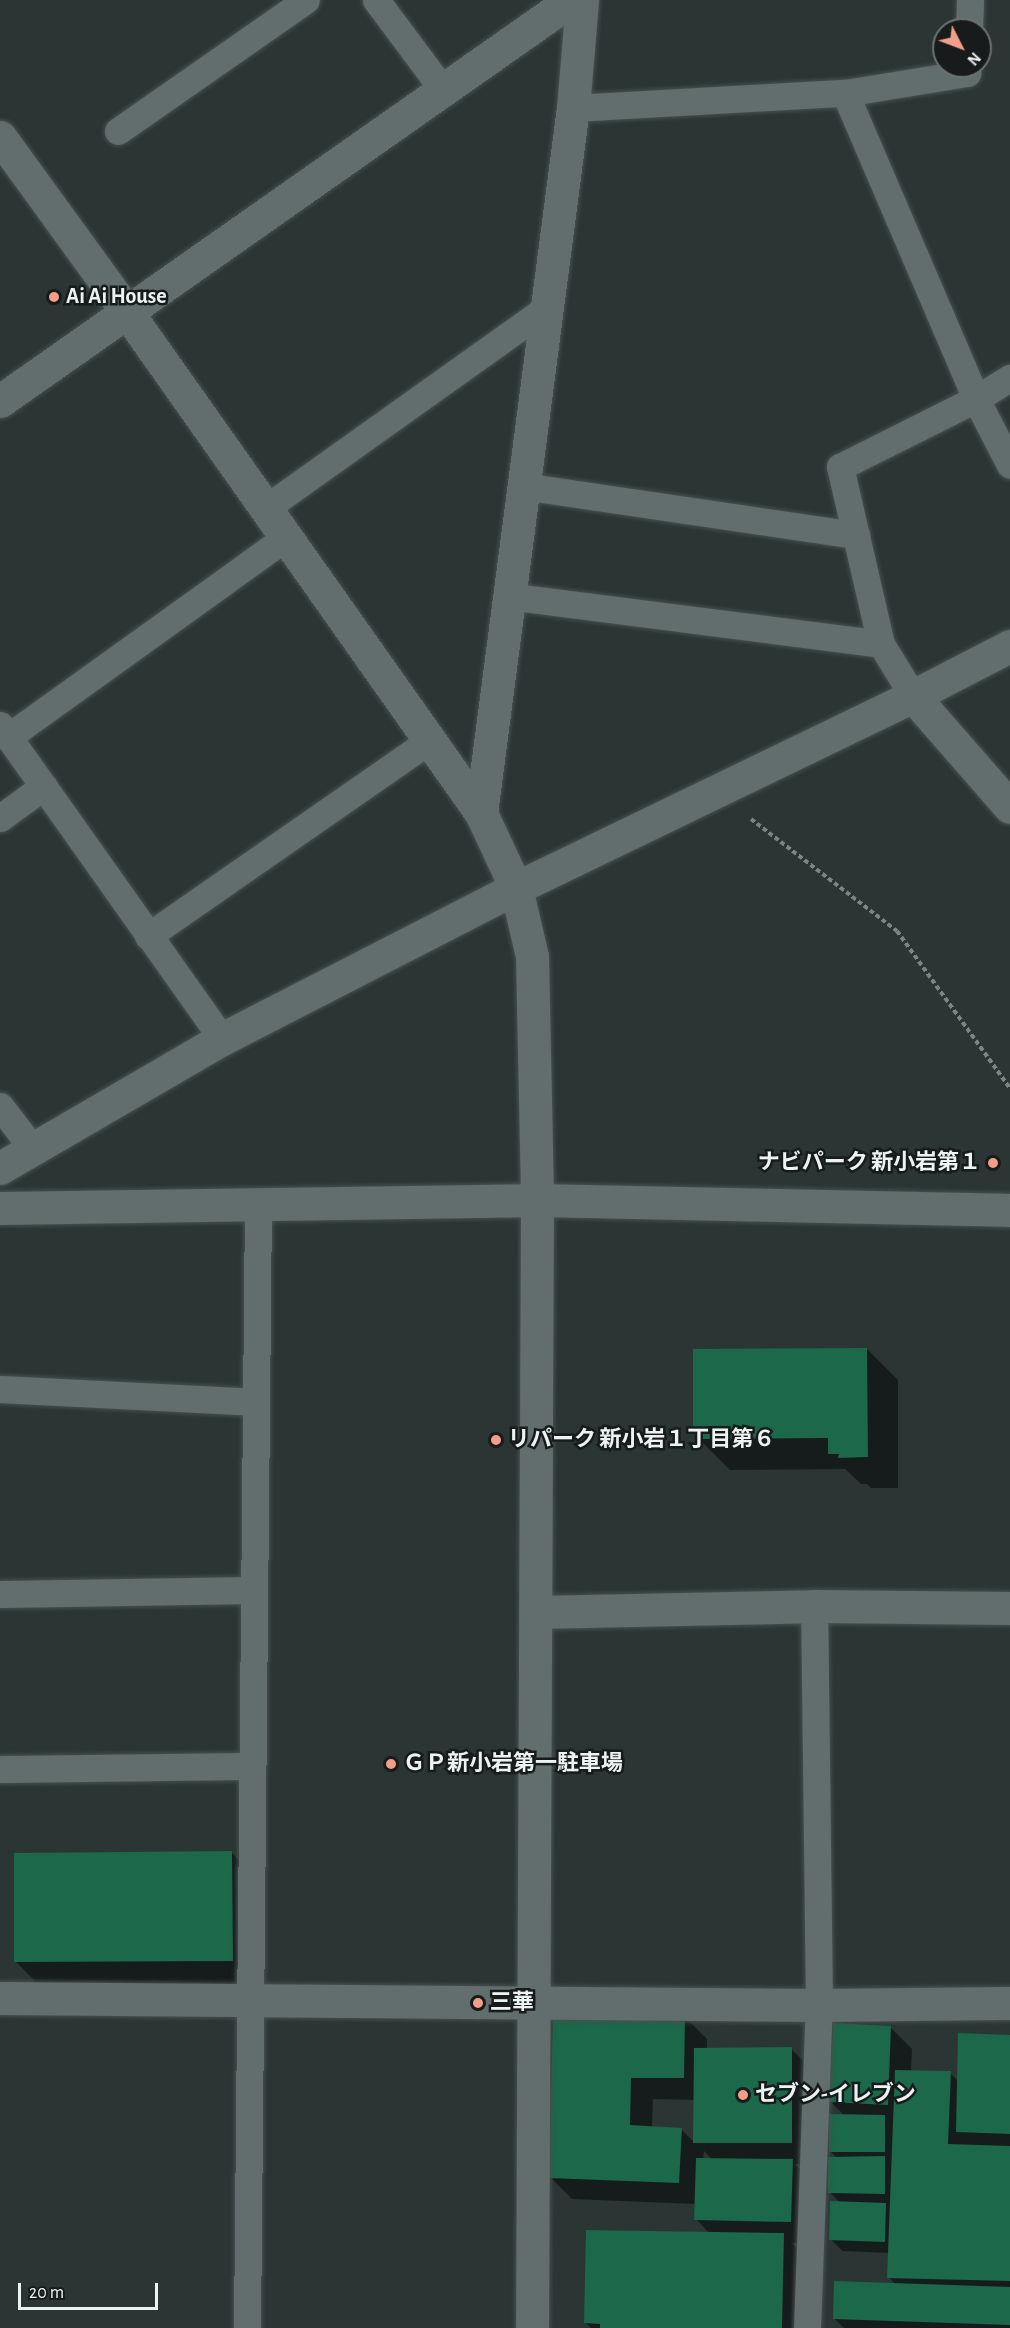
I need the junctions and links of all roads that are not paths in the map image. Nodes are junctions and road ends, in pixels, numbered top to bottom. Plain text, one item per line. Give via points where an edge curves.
1 (306, 0) edge
2 (376, 0) edge
3 (571, 0) edge
4 (582, 0) edge
5 (970, 0) edge
6 (969, 18) edge
7 (936, 78) edge
8 (443, 90) junction
9 (845, 93) junction
10 (573, 108) junction
11 (118, 131) dead end
12 (0, 137) edge
13 (546, 308) junction
14 (127, 312) junction
15 (1010, 378) edge
16 (976, 399) junction
17 (0, 401) edge
18 (1010, 465) edge
19 (523, 486) junction
20 (266, 508) junction
21 (856, 535) junction
22 (286, 537) junction
23 (508, 596) junction
24 (881, 644) junction
25 (1010, 646) edge
26 (913, 696) junction
27 (4, 731) edge
28 (430, 740) junction
29 (44, 786) junction
30 (1010, 807) edge
31 (481, 813) junction
32 (0, 818) edge
33 (516, 888) junction
34 (148, 936) junction
35 (222, 1039) junction
36 (0, 1106) edge
37 (33, 1149) junction
38 (0, 1168) edge
39 (537, 1200) junction
40 (258, 1204) junction
41 (0, 1208) edge
42 (1010, 1210) edge
43 (0, 1389) edge
44 (255, 1402) junction
45 (254, 1590) junction
46 (0, 1593) edge
47 (814, 1606) junction
48 (1010, 1608) edge
49 (536, 1611) junction
50 (252, 1766) junction
51 (0, 1769) edge
52 (0, 1998) edge
53 (251, 1999) junction
54 (535, 2001) junction
55 (1010, 2003) edge
56 (819, 2005) junction
57 (247, 2328) edge
58 (532, 2328) edge
59 (807, 2328) edge

1 - 11 lane
2 - 8 lane
3 - 8 street
4 - 10 street
5 - 6 lane
7 - 9 lane
8 - 14 street
9 - 10 lane
9 - 16 lane
10 - 13 street
12 - 14 street
13 - 19 street
13 - 20 lane
14 - 17 street
14 - 20 street
15 - 16 lane
16 - 18 lane
16 - 21 lane via 840,467
19 - 21 lane
19 - 23 street
20 - 22 street
21 - 24 lane
22 - 27 lane
22 - 28 street
23 - 24 lane
23 - 31 street
24 - 26 lane
25 - 26 street
26 - 30 street
26 - 33 street
27 - 29 lane
28 - 31 street
28 - 34 lane
29 - 32 lane
29 - 34 lane
31 - 33 street
33 - 35 street
33 - 39 street via 532,956
34 - 35 lane
35 - 37 street
36 - 37 lane
37 - 38 street
39 - 40 street
39 - 42 street
39 - 49 street
40 - 41 street
40 - 44 lane
43 - 44 lane
44 - 45 lane
45 - 46 lane
45 - 50 lane
47 - 48 street
47 - 49 street
47 - 56 lane
49 - 54 street
50 - 51 lane
50 - 53 lane
52 - 53 street
53 - 54 street
53 - 57 lane
54 - 56 street
54 - 58 street
55 - 56 street
56 - 59 lane

